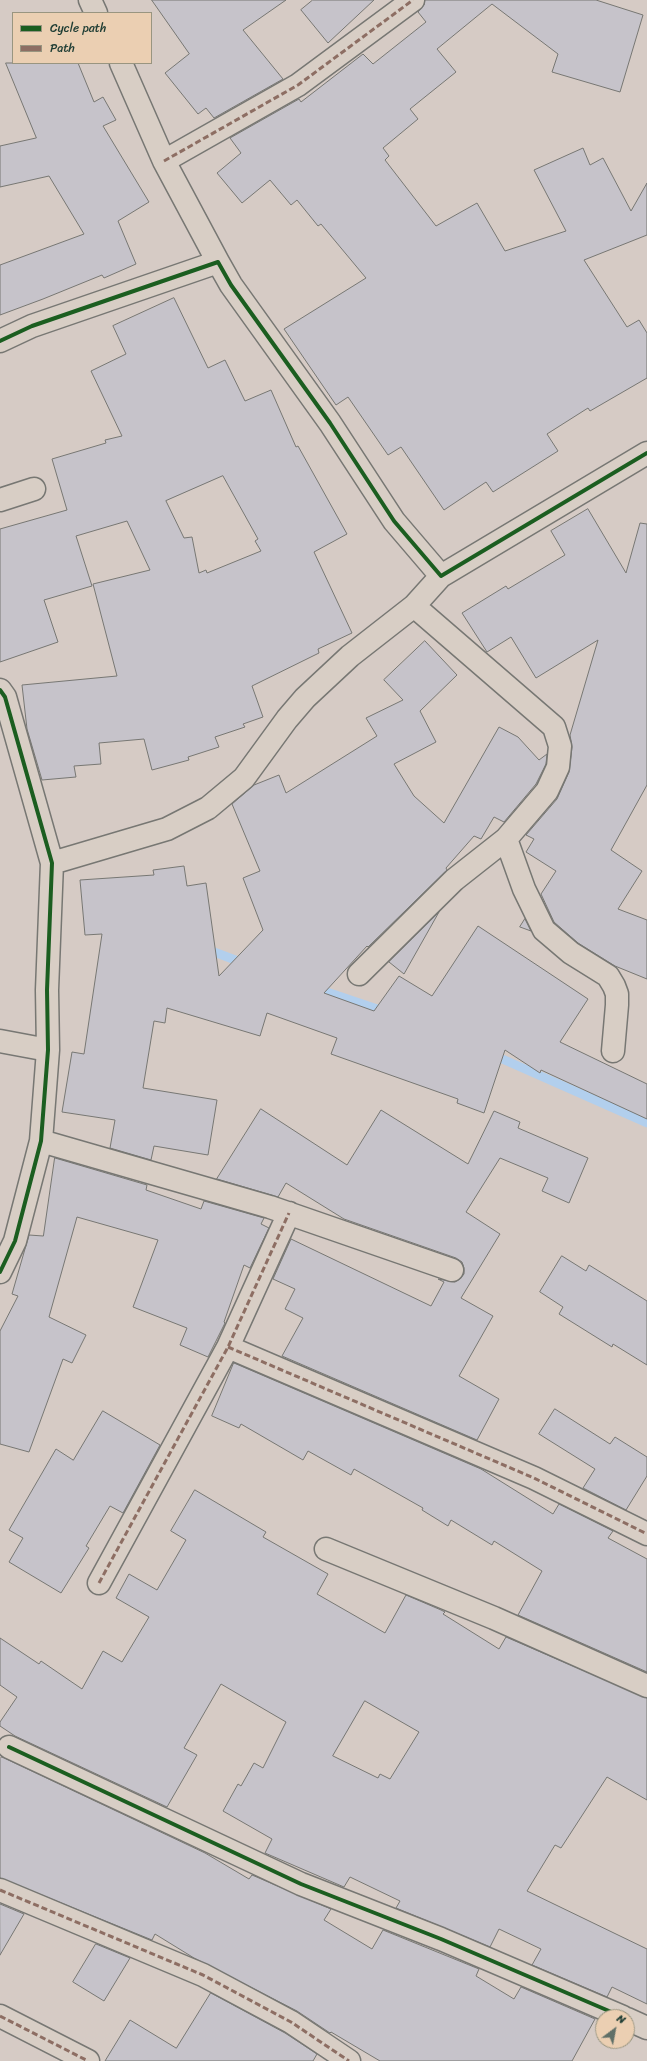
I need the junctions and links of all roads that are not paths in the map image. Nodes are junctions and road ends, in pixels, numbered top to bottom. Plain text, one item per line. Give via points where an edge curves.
1 (90, 0) edge
2 (413, 0) edge
3 (96, 12) edge
4 (120, 64) edge
5 (164, 161) junction
6 (218, 262) junction
7 (0, 341) edge
8 (647, 453) edge
9 (34, 489) dead end
10 (0, 500) edge
11 (442, 576) junction
12 (414, 606) junction
13 (0, 690) edge
14 (506, 839) junction
15 (52, 863) junction
16 (359, 974) dead end
17 (0, 1041) edge
18 (48, 1050) junction
19 (613, 1051) dead end
20 (41, 1141) junction
21 (288, 1213) junction
22 (452, 1270) dead end
23 (0, 1272) edge
24 (228, 1347) junction
25 (647, 1534) edge
26 (326, 1549) dead end
27 (99, 1583) dead end
28 (647, 1686) edge
29 (9, 1747) dead end
30 (0, 1890) edge
31 (604, 2009) edge
32 (0, 2016) edge
33 (635, 2023) edge
34 (647, 2028) edge
35 (88, 2061) edge
36 (349, 2061) edge

1 - 3 street
2 - 5 street via 298,85
4 - 5 street
5 - 6 street
6 - 7 street via 32,326
6 - 11 street via 231,285 330,423 394,521
8 - 11 street
9 - 10 street
11 - 12 street
12 - 14 street via 554,727 560,746 558,767 547,791
12 - 15 street via 350,656 305,698 286,719 244,778 208,808 167,829
13 - 15 street via 5,697
14 - 16 street via 454,880
14 - 19 street via 524,889 544,930 571,953 608,976 614,986 617,1005
15 - 18 street via 47,990
17 - 18 street
18 - 20 street
20 - 21 street
20 - 23 street via 15,1241
21 - 22 street
21 - 24 street
24 - 25 street via 534,1478
24 - 27 street
26 - 28 street via 494,1618
29 - 31 street via 301,1884 441,1939
30 - 36 street via 203,1975 291,2022
32 - 35 street
33 - 34 street

